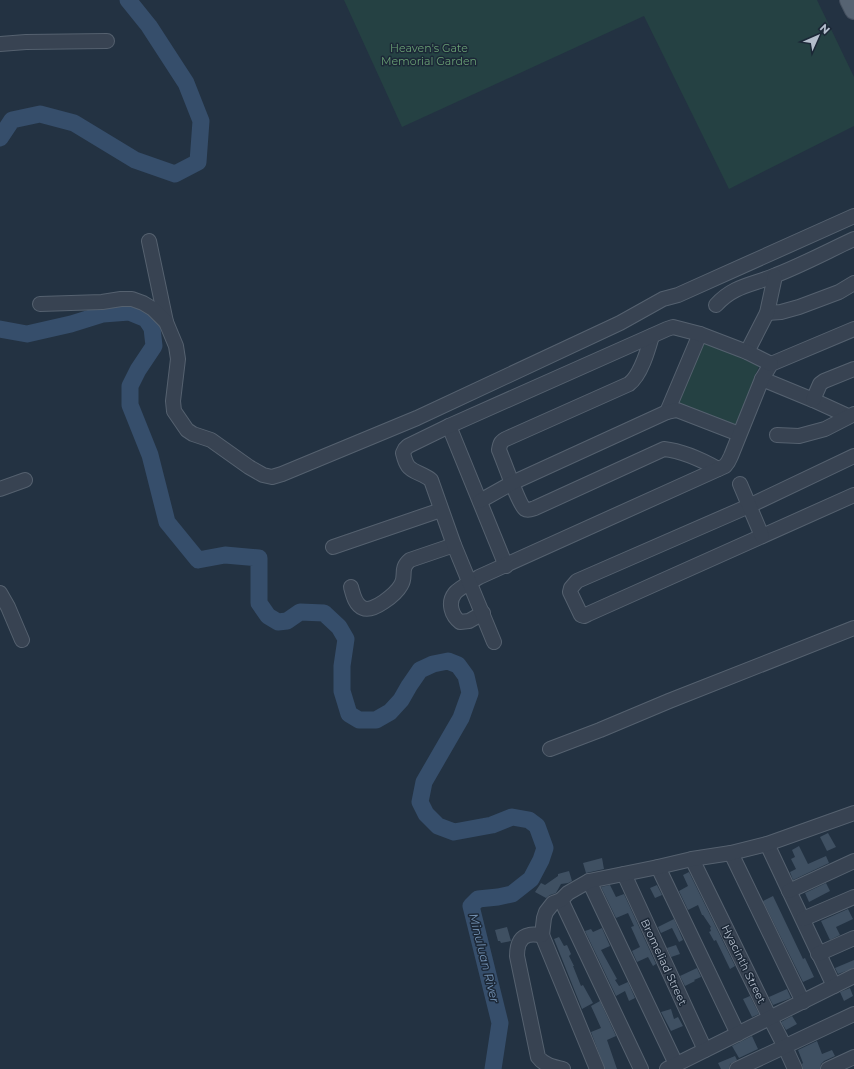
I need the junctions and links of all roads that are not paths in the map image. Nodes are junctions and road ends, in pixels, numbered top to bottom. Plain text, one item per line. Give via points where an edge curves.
1 (849, 0) edge
2 (854, 10) edge
3 (0, 31) edge
4 (107, 41) dead end
5 (0, 44) edge
6 (854, 216) edge
7 (854, 239) edge
8 (149, 241) dead end
9 (775, 276) junction
10 (854, 283) edge
11 (40, 304) dead end
12 (716, 305) dead end
13 (767, 313) junction
14 (166, 322) junction
15 (854, 329) edge
16 (700, 334) junction
17 (652, 336) junction
18 (747, 352) junction
19 (771, 364) junction
20 (854, 369) edge
21 (762, 379) junction
22 (813, 400) junction
23 (667, 412) junction
24 (851, 415) edge
25 (449, 426) junction
26 (739, 434) junction
27 (777, 435) dead end
28 (854, 456) edge
29 (718, 469) junction
30 (26, 480) dead end
31 (512, 483) junction
32 (740, 484) dead end
33 (0, 489) edge
34 (854, 495) edge
35 (480, 501) junction
36 (749, 506) junction
37 (441, 510) junction
38 (762, 536) junction
39 (454, 544) junction
40 (333, 547) dead end
41 (506, 566) junction
42 (470, 583) junction
43 (351, 587) dead end
44 (0, 593) edge
45 (483, 614) junction
46 (854, 628) edge
47 (22, 640) dead end
48 (494, 642) dead end
49 (550, 749) dead end
50 (854, 813) edge
51 (767, 844) junction
52 (731, 853) junction
53 (692, 859) junction
54 (854, 861) edge
55 (658, 867) junction
56 (624, 874) junction
57 (589, 881) junction
58 (789, 892) junction
59 (854, 897) edge
60 (561, 900) junction
61 (803, 919) junction
62 (542, 935) junction
63 (854, 938) edge
64 (818, 954) junction
65 (854, 976) edge
66 (834, 986) junction
67 (803, 1002) junction
68 (854, 1014) edge
69 (770, 1018) junction
70 (738, 1034) junction
71 (785, 1047) junction
72 (705, 1050) junction
73 (854, 1057) edge
74 (671, 1067) edge
75 (563, 1069) edge
76 (597, 1069) edge
77 (641, 1069) edge
78 (737, 1069) edge
79 (795, 1069) edge
80 (828, 1069) edge

1 - 2 main road
3 - 5 street
4 - 5 street
6 - 14 street via 678,295 663,299 620,323 417,418 272,477 249,467 211,440 193,434 181,423 174,411 173,400 178,359 176,346
7 - 9 street
8 - 14 street
9 - 12 street via 729,293
9 - 13 street
10 - 13 street via 839,292 799,307
11 - 14 street via 132,299 153,309
13 - 18 street
15 - 19 street
16 - 17 street via 674,328
16 - 18 street
16 - 23 street
17 - 25 street
17 - 31 street via 647,354 632,382 502,440 499,450
18 - 19 street
19 - 21 street
20 - 22 street via 820,384
21 - 22 street
21 - 26 street
22 - 24 street
23 - 26 street via 677,410
23 - 31 street
24 - 27 street via 818,431 799,436
25 - 35 street
25 - 37 street via 408,446 403,453 411,469 431,480
26 - 29 street via 728,462
28 - 36 street
29 - 31 street via 702,460 664,449 528,510 518,499
29 - 41 street
30 - 33 street
31 - 35 street
32 - 36 street
34 - 38 street
35 - 41 street
36 - 38 street
36 - 38 street via 577,581 570,592 581,615 584,616
37 - 39 street
37 - 40 street
39 - 42 street
39 - 43 street via 410,560 403,570 402,585 387,600 368,610 359,605
41 - 42 street
42 - 45 street
42 - 45 street via 455,593 451,611 460,622 469,621
44 - 47 street
45 - 48 street
46 - 49 street
50 - 51 street
51 - 52 street
51 - 58 street
52 - 53 street
52 - 67 street
53 - 55 street
53 - 69 street, Hyacinth Street
54 - 58 street
55 - 56 street
55 - 70 street
56 - 57 street
56 - 72 street, Bromeliad Street
57 - 60 street
57 - 74 street
58 - 61 street
59 - 61 street
60 - 62 street via 552,902 546,912
60 - 77 street
61 - 64 street
62 - 75 street via 528,935 521,940 517,956 538,1057 547,1065
62 - 76 street
63 - 64 street
64 - 66 street
65 - 66 street
66 - 67 street
67 - 69 street
68 - 71 street
69 - 70 street
69 - 71 street, Hyacinth Street
70 - 72 street
71 - 78 street
71 - 79 street, Hyacinth Street
72 - 74 street
73 - 80 street

